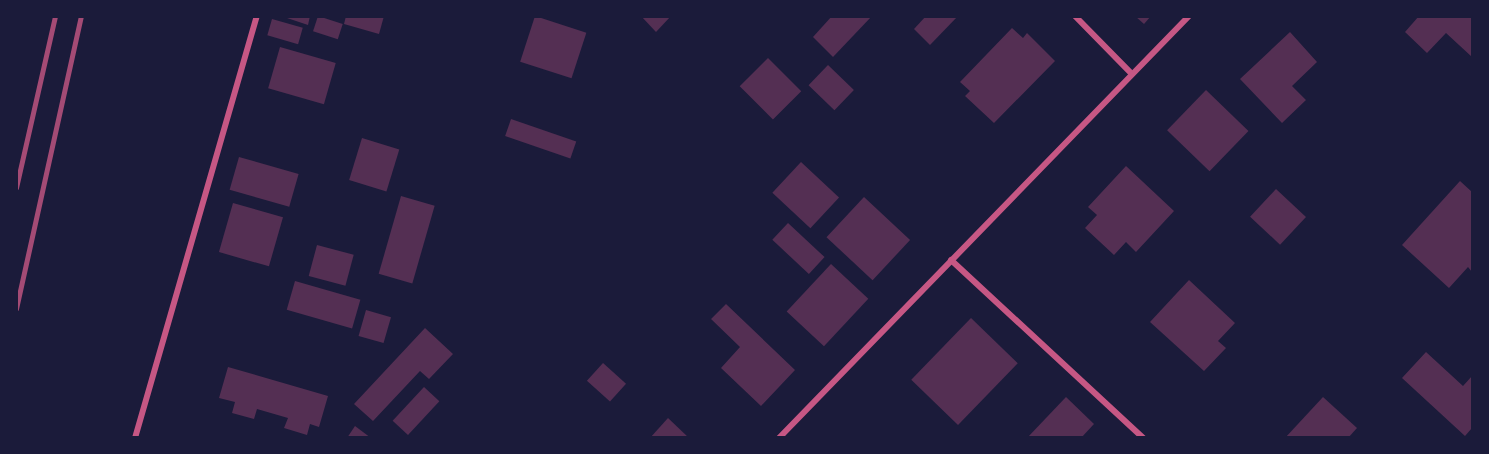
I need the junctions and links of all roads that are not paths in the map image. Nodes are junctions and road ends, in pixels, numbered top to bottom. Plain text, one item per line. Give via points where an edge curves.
1 (257, 16) edge
2 (1075, 16) edge
3 (1189, 16) edge
4 (1132, 74) junction
5 (951, 260) junction
6 (136, 437) edge
7 (779, 438) edge
8 (1143, 438) edge

1 - 6 street
2 - 4 street
3 - 4 street
4 - 5 street
5 - 7 street
5 - 8 street

